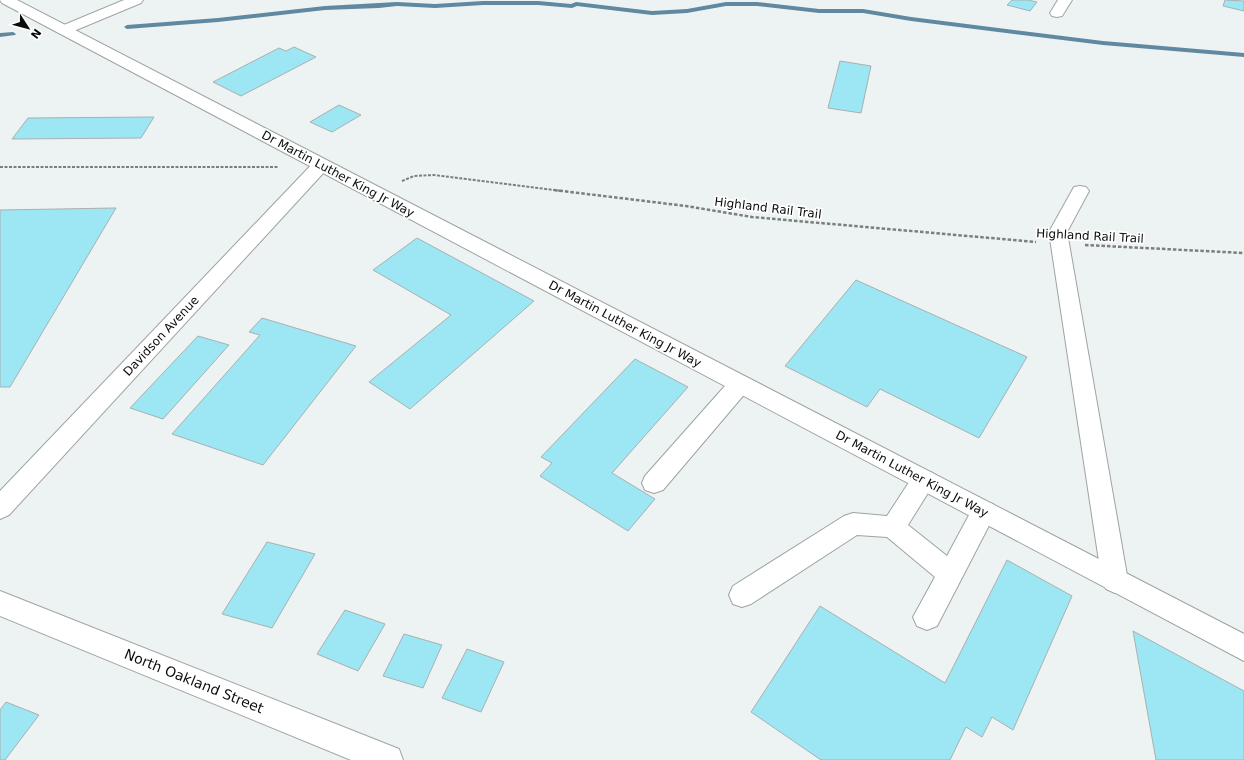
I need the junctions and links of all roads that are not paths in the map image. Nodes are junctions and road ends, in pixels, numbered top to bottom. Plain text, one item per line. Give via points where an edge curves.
1 (7, 0) edge
2 (136, 0) edge
3 (1065, 0) edge
4 (1057, 13) dead end
5 (64, 30) junction
6 (313, 160) junction
7 (1080, 191) dead end
8 (740, 384) junction
9 (924, 480) junction
10 (654, 483) dead end
11 (0, 508) edge
12 (984, 512) junction
13 (893, 528) junction
14 (950, 574) junction
15 (1115, 580) junction
16 (742, 595) dead end
17 (0, 603) edge
18 (927, 617) dead end
19 (1244, 648) edge
20 (388, 760) edge

1 - 5 main road, Dr Martin Luther King Jr Way
2 - 5 main road
3 - 4 main road
5 - 6 main road, Dr Martin Luther King Jr Way
6 - 8 main road, Dr Martin Luther King Jr Way
6 - 11 main road, Davidson Avenue
7 - 15 main road via 1058,232
8 - 9 main road, Dr Martin Luther King Jr Way
8 - 10 main road
9 - 12 main road, Dr Martin Luther King Jr Way
9 - 13 main road
12 - 14 main road
12 - 15 main road, Dr Martin Luther King Jr Way
13 - 14 main road
13 - 16 main road via 853,524
14 - 18 main road
15 - 19 main road, Dr Martin Luther King Jr Way
17 - 20 main road, North Oakland Street

